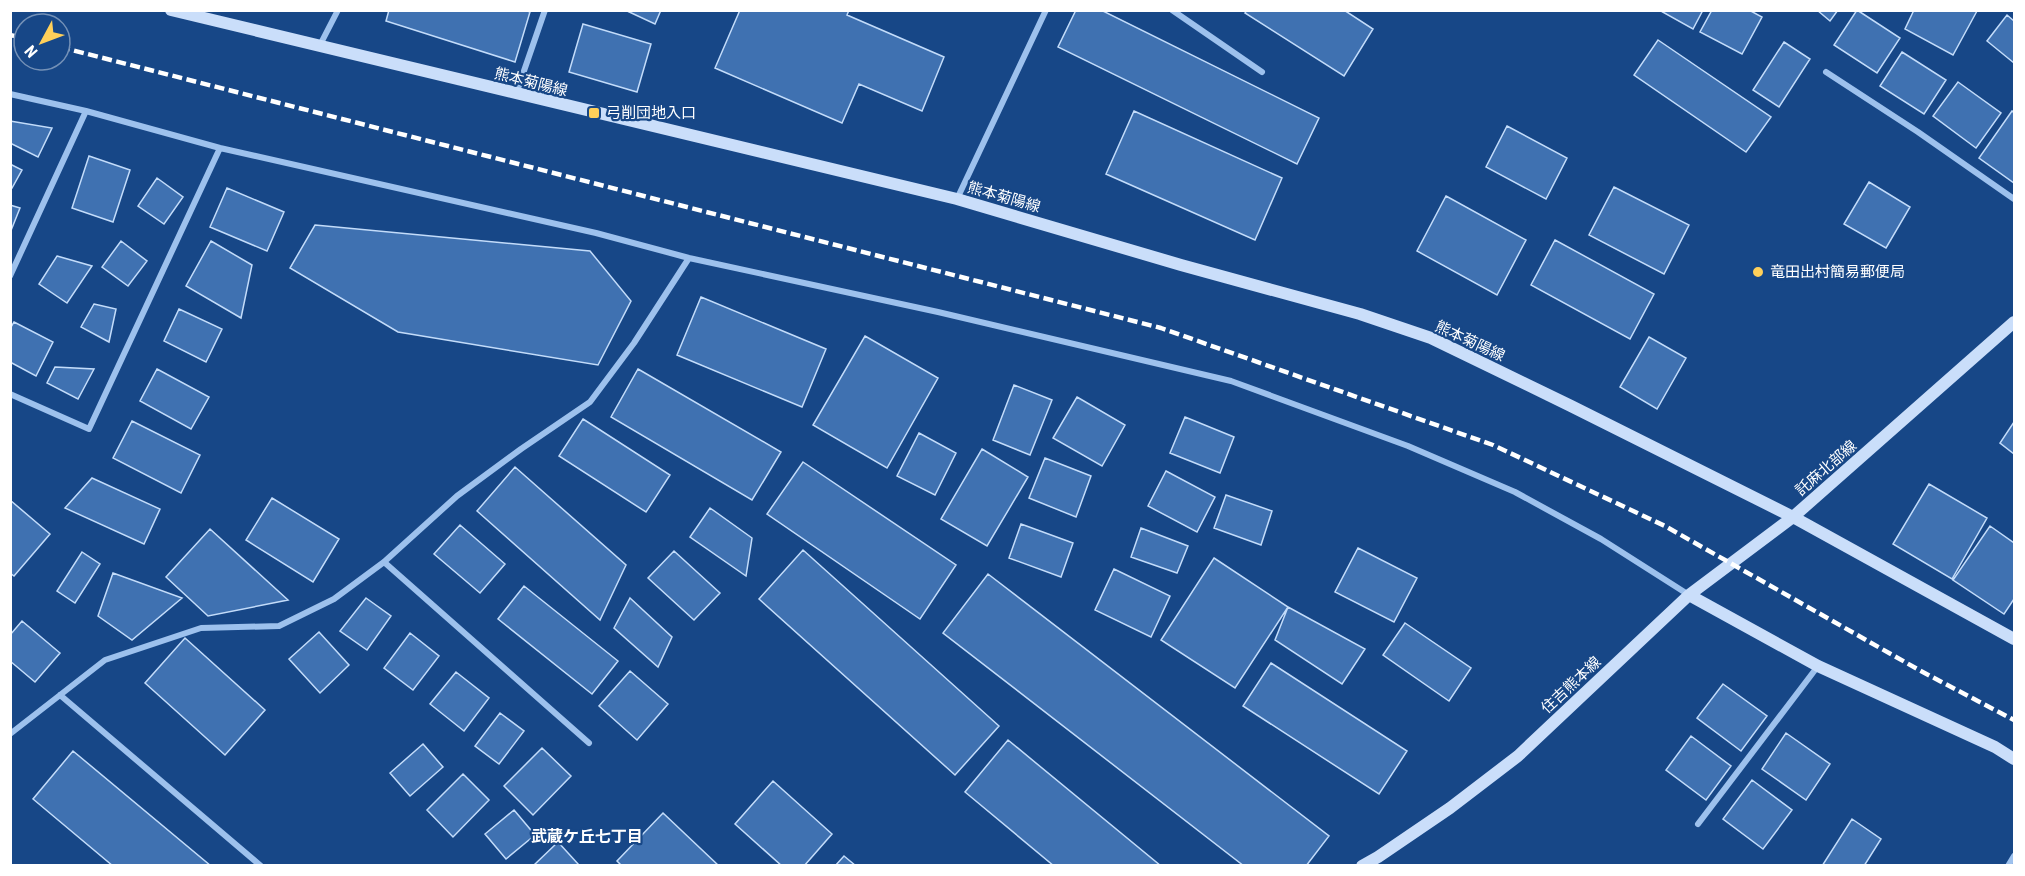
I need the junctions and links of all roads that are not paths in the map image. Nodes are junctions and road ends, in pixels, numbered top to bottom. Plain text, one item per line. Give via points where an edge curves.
1 (171, 10) edge
2 (338, 10) edge
3 (545, 10) edge
4 (1046, 10) edge
5 (1172, 10) edge
6 (320, 45) junction
7 (1262, 72) dead end
8 (1826, 72) dead end
9 (10, 94) edge
10 (516, 94) junction
11 (86, 111) junction
12 (220, 148) junction
13 (957, 199) junction
14 (2014, 200) edge
15 (689, 258) junction
16 (10, 276) edge
17 (2014, 322) edge
18 (10, 394) edge
19 (1793, 517) junction
20 (384, 562) junction
21 (1689, 595) junction
22 (2014, 639) edge
23 (1818, 666) junction
24 (60, 695) junction
25 (10, 734) edge
26 (589, 743) dead end
27 (2014, 759) edge
28 (1698, 824) dead end
29 (2014, 856) edge
30 (261, 866) edge
31 (1362, 866) edge
32 (2008, 866) edge

1 - 6 main road, 熊本菊陽線
2 - 6 street
3 - 10 street
4 - 13 street
5 - 7 street
6 - 10 main road, 熊本菊陽線
8 - 14 street
9 - 11 street
10 - 13 main road, 熊本菊陽線
11 - 12 street
11 - 16 street
12 - 15 street via 596,233
12 - 18 street via 89,429
13 - 19 main road, 熊本菊陽線 via 1360,314 1431,338
15 - 20 street via 590,402 457,496
15 - 21 street via 1231,381 1408,446 1515,492 1601,538
17 - 19 main road, 託麻北部線
19 - 21 main road, 住吉熊本線
19 - 22 main road, 託麻北部線
20 - 24 street via 334,599 279,626 201,628 105,660
20 - 26 street
21 - 23 main road
21 - 31 main road, 住吉熊本線 via 1518,756 1450,808
23 - 27 main road
23 - 28 street
24 - 25 street
24 - 30 street
29 - 32 street

